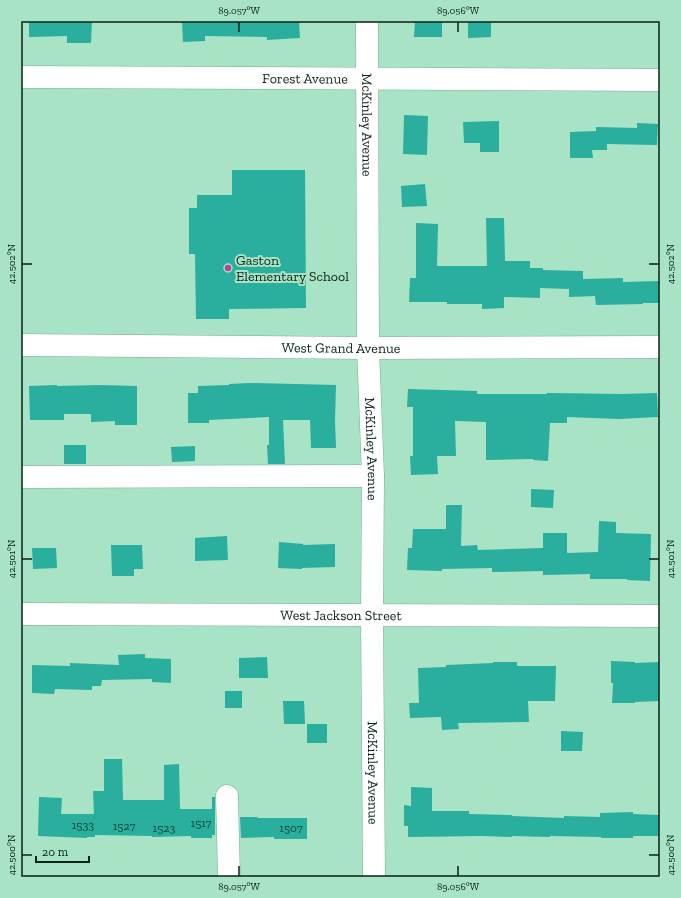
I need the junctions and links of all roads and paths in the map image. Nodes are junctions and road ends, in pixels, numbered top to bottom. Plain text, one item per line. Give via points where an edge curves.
1 (367, 21) edge
2 (21, 77) edge
3 (367, 79) junction
4 (660, 80) edge
5 (21, 345) edge
6 (660, 347) edge
7 (368, 348) junction
8 (373, 476) junction
9 (21, 477) edge
10 (21, 614) edge
11 (372, 616) junction
12 (660, 616) edge
13 (221, 877) edge
14 (229, 877) edge
15 (374, 877) edge

1 - 3 street, McKinley Avenue
2 - 3 street, Forest Avenue
3 - 4 street, Forest Avenue
3 - 7 street, McKinley Avenue
5 - 7 street, West Grand Avenue
6 - 7 street, West Grand Avenue
7 - 8 street, McKinley Avenue
8 - 9 street
8 - 11 street, McKinley Avenue
10 - 11 street, West Jackson Street
11 - 12 street, West Jackson Street
11 - 15 street, McKinley Avenue
13 - 14 street via 224,804

